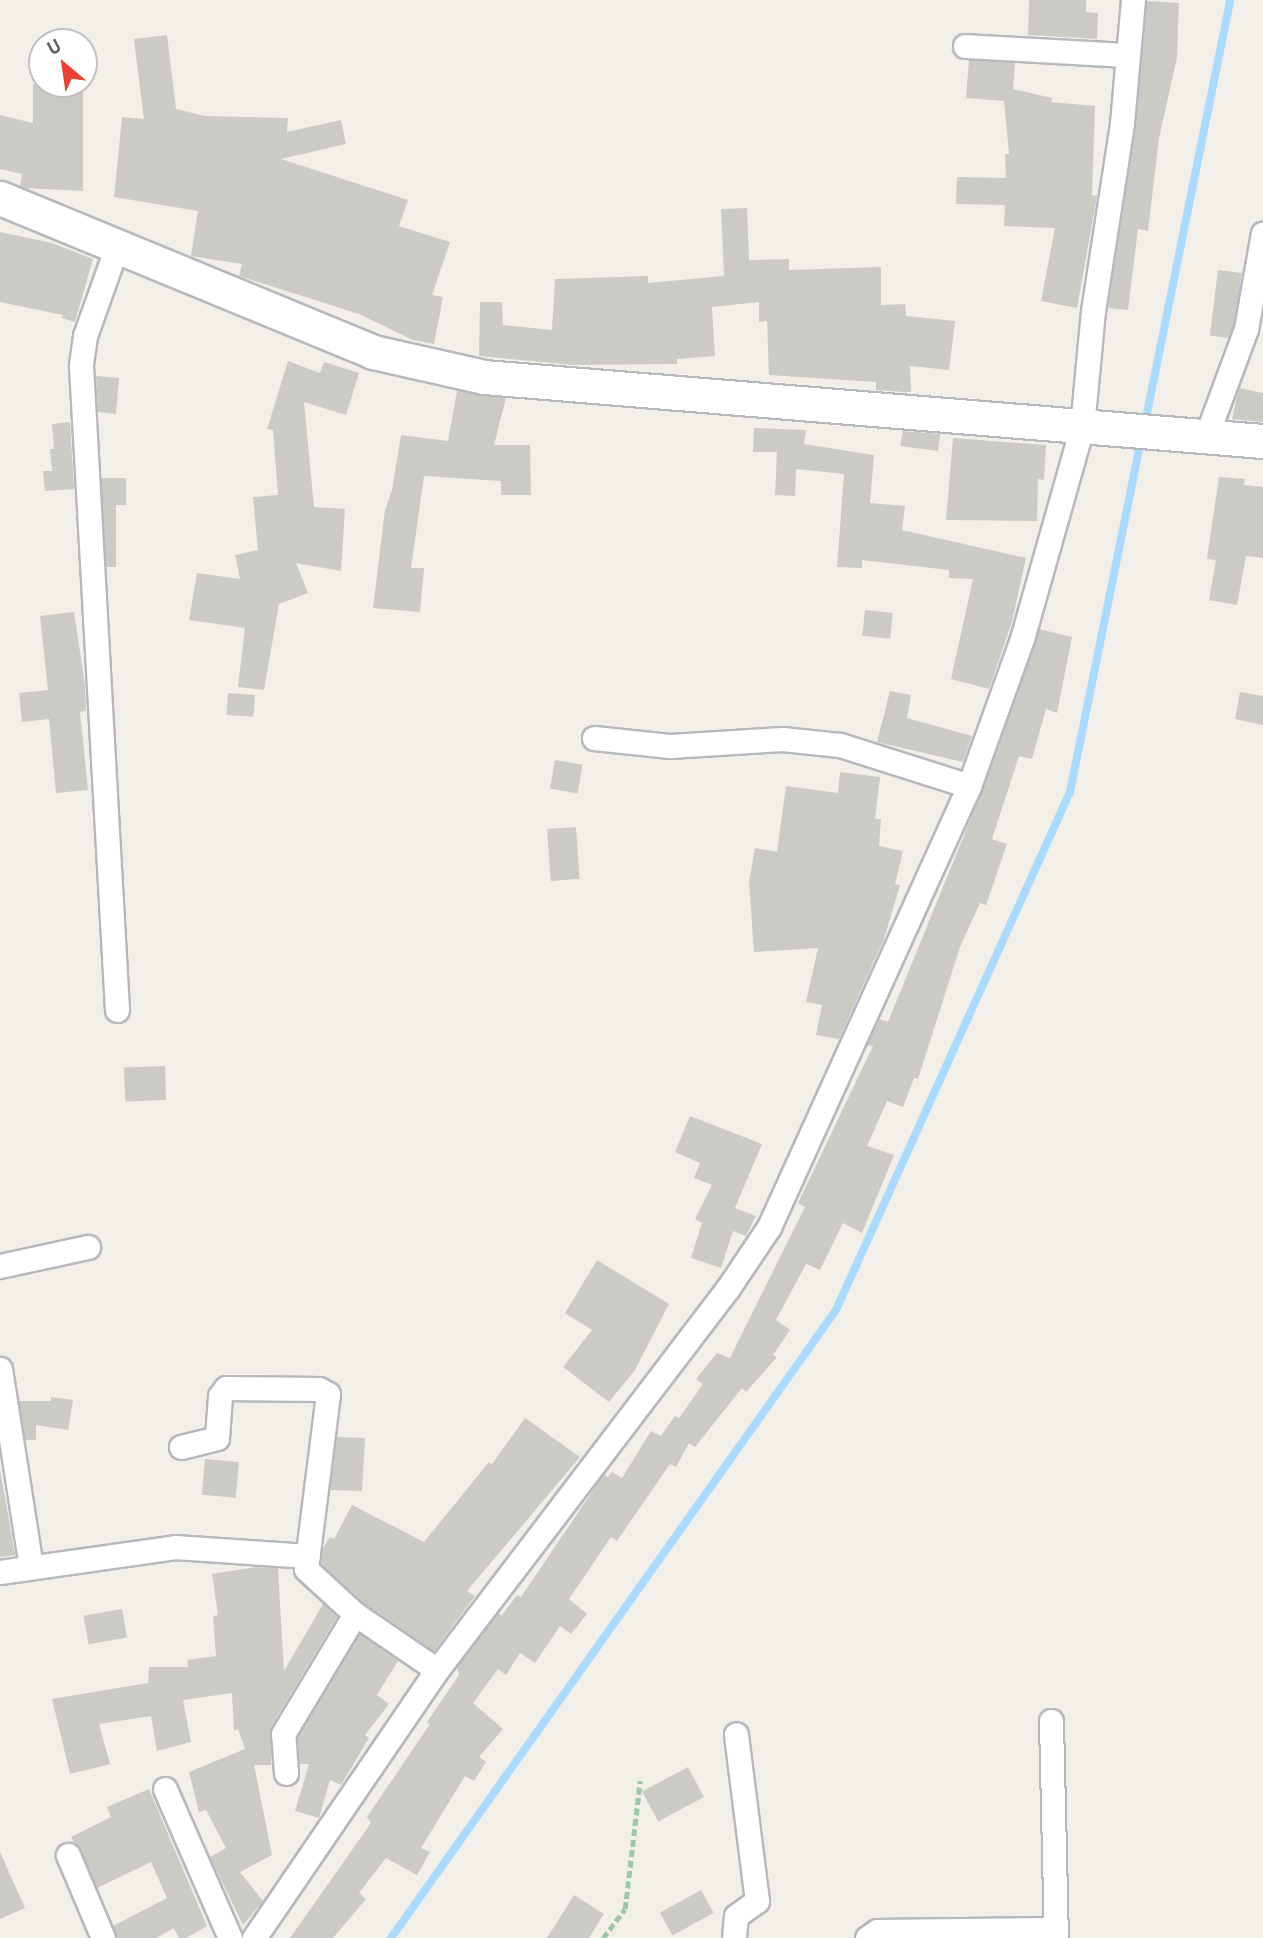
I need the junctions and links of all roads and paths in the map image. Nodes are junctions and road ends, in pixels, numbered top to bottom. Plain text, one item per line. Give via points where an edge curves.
1 (1133, 0) edge
2 (965, 46) dead end
3 (1128, 55) junction
4 (0, 198) edge
5 (1263, 233) edge
6 (117, 246) junction
7 (1095, 429) junction
8 (1204, 437) junction
9 (1263, 441) edge
10 (594, 738) dead end
11 (970, 786) junction
12 (117, 1010) dead end
13 (88, 1247) dead end
14 (0, 1266) edge
15 (0, 1369) edge
16 (181, 1447) dead end
17 (308, 1556) junction
18 (31, 1567) junction
19 (0, 1572) edge
20 (355, 1614) junction
21 (437, 1670) junction
22 (1051, 1721) dead end
23 (736, 1734) dead end
24 (286, 1773) dead end
25 (640, 1781) dead end
26 (165, 1789) dead end
27 (68, 1855) dead end
28 (1056, 1937) edge
29 (103, 1938) edge
30 (230, 1938) edge
31 (254, 1938) edge
32 (603, 1938) edge
33 (734, 1938) edge
34 (867, 1938) edge

1 - 3 street
2 - 3 street
3 - 7 street
4 - 6 street
5 - 8 street via 1246,329
6 - 7 street via 373,352 484,377
6 - 12 street via 85,336 81,366
7 - 8 street
7 - 11 street
8 - 9 street
10 - 11 street via 670,746 782,739 840,745
11 - 21 street via 769,1227 728,1288
13 - 14 street
15 - 18 street
16 - 17 street via 218,1438 220,1396 226,1388 319,1389 328,1394
17 - 18 street via 229,1554 188,1546
17 - 20 street via 308,1574
18 - 19 street
20 - 21 street
20 - 24 street via 283,1734
21 - 31 street
22 - 28 street
23 - 33 street via 757,1901 736,1916
25 - 32 path via 625,1909
26 - 30 street
27 - 29 street
28 - 34 street via 1048,1929 877,1931

